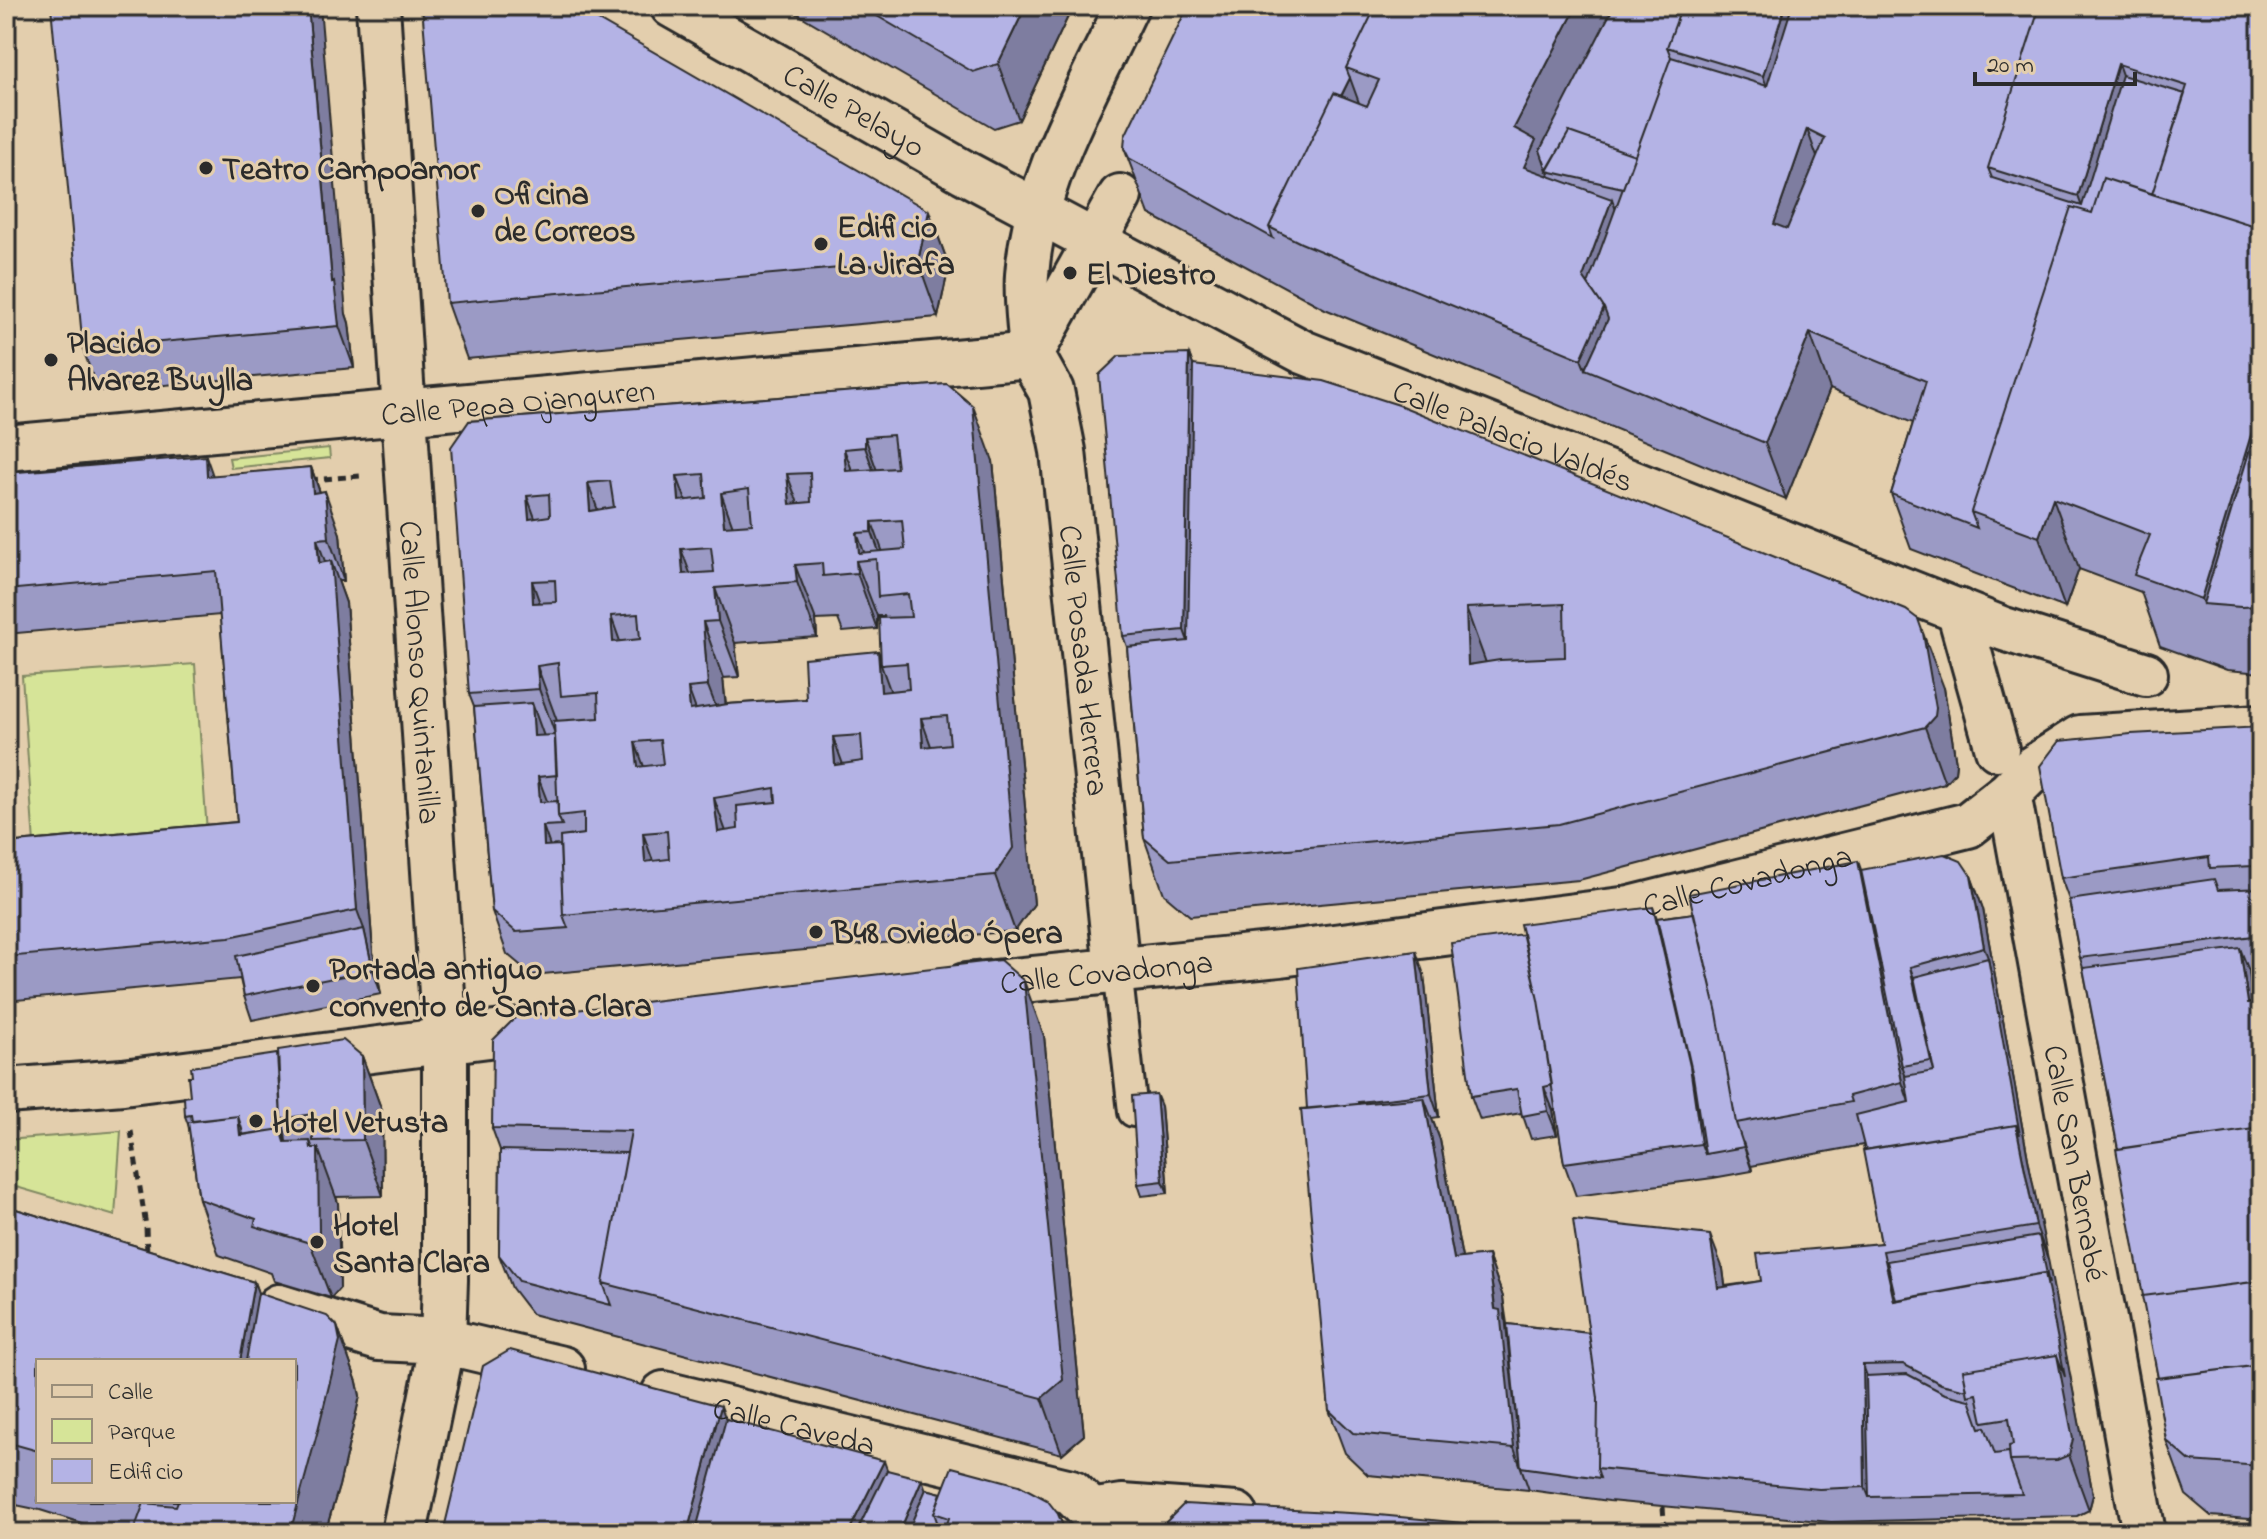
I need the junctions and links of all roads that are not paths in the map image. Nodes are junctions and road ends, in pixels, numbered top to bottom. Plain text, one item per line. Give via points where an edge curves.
1 (378, 6) edge
2 (672, 6) edge
3 (1127, 6) edge
4 (1120, 196) dead end
5 (1038, 210) junction
6 (1094, 241) junction
7 (1031, 355) junction
8 (404, 413) junction
9 (6, 448) edge
10 (1958, 610) junction
11 (2146, 674) dead end
12 (2261, 727) edge
13 (1997, 749) dead end
14 (2022, 780) junction
15 (1116, 954) junction
16 (920, 990) edge
17 (599, 1021) edge
18 (445, 1039) junction
19 (6, 1091) edge
20 (1133, 1112) edge
21 (245, 1297) edge
22 (443, 1341) junction
23 (1280, 1517) edge
24 (1102, 1522) edge
25 (404, 1533) edge
26 (2144, 1533) edge

1 - 8 street, Calle Alonso Quintanilla
2 - 5 street, Calle Pelayo
3 - 5 street via 1056,158
4 - 6 street
5 - 6 street, Calle Palacio Valdés
5 - 7 street via 1027,276
6 - 7 street
6 - 10 street, Calle Palacio Valdés via 1303,352
7 - 8 street, Calle Pepa Ojanguren
7 - 15 street, Calle Posada Herrera via 1051,391 1063,451
8 - 9 street, Calle Pepa Ojanguren
8 - 18 street, Calle Alonso Quintanilla
10 - 11 street, Calle Palacio Valdés
10 - 13 street
12 - 14 street, Calle Covadonga via 2080,738
14 - 15 street, Calle Covadonga via 1968,825 1630,909 1280,954
14 - 26 street, Calle San Bernabé
15 - 16 street, Calle Covadonga
15 - 20 lane
17 - 18 street
18 - 19 street via 123,1082
18 - 22 street, Calle Alonso Quintanilla
21 - 22 street, Calle Caveda via 379,1338
22 - 24 street, Calle Caveda via 1071,1492
22 - 25 street, Calle Alonso Quintanilla
23 - 24 street, Calle Caveda via 1122,1506

